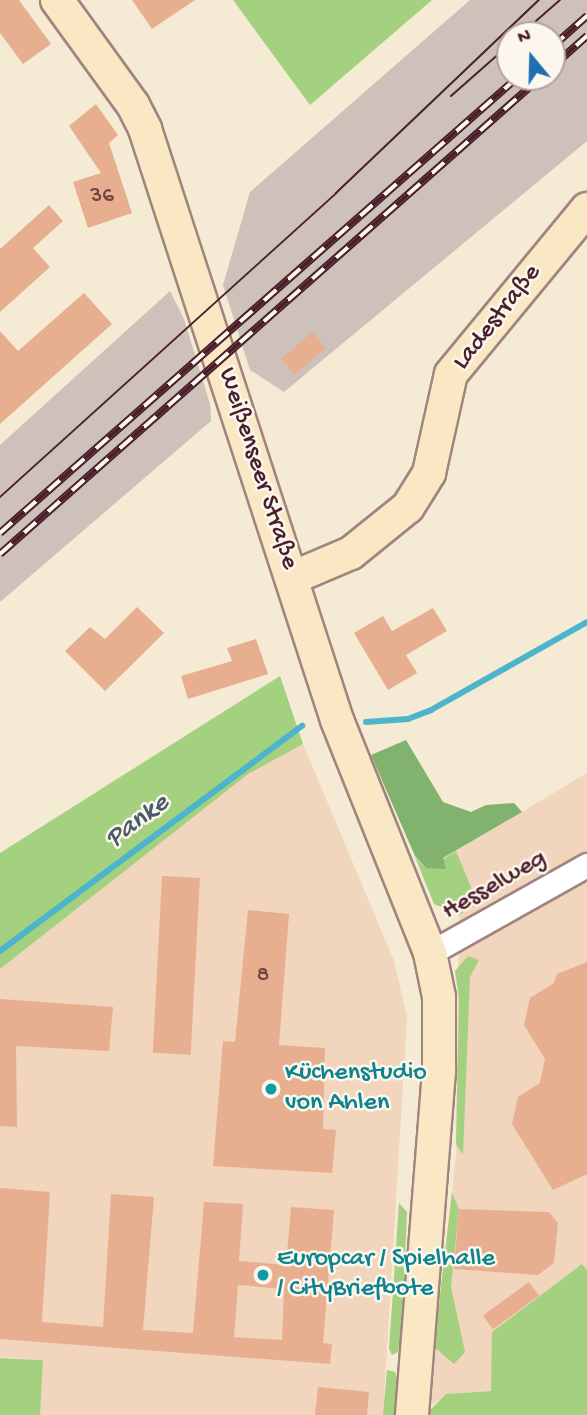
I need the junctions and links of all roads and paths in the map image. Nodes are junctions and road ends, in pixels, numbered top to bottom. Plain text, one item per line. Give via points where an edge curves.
1 (57, 0) edge
2 (587, 209) edge
3 (292, 578) junction
4 (587, 865) edge
5 (430, 953) junction
6 (412, 1415) edge

1 - 3 main road, Weißenseer Straße via 127,95 145,129
2 - 3 main road, Ladestraße via 451,374 429,473 408,507 351,553
3 - 5 main road, Weißenseer Straße via 337,720
4 - 5 street, Hesselweg
5 - 6 main road, Weißenseer Straße via 439,998 439,1071

